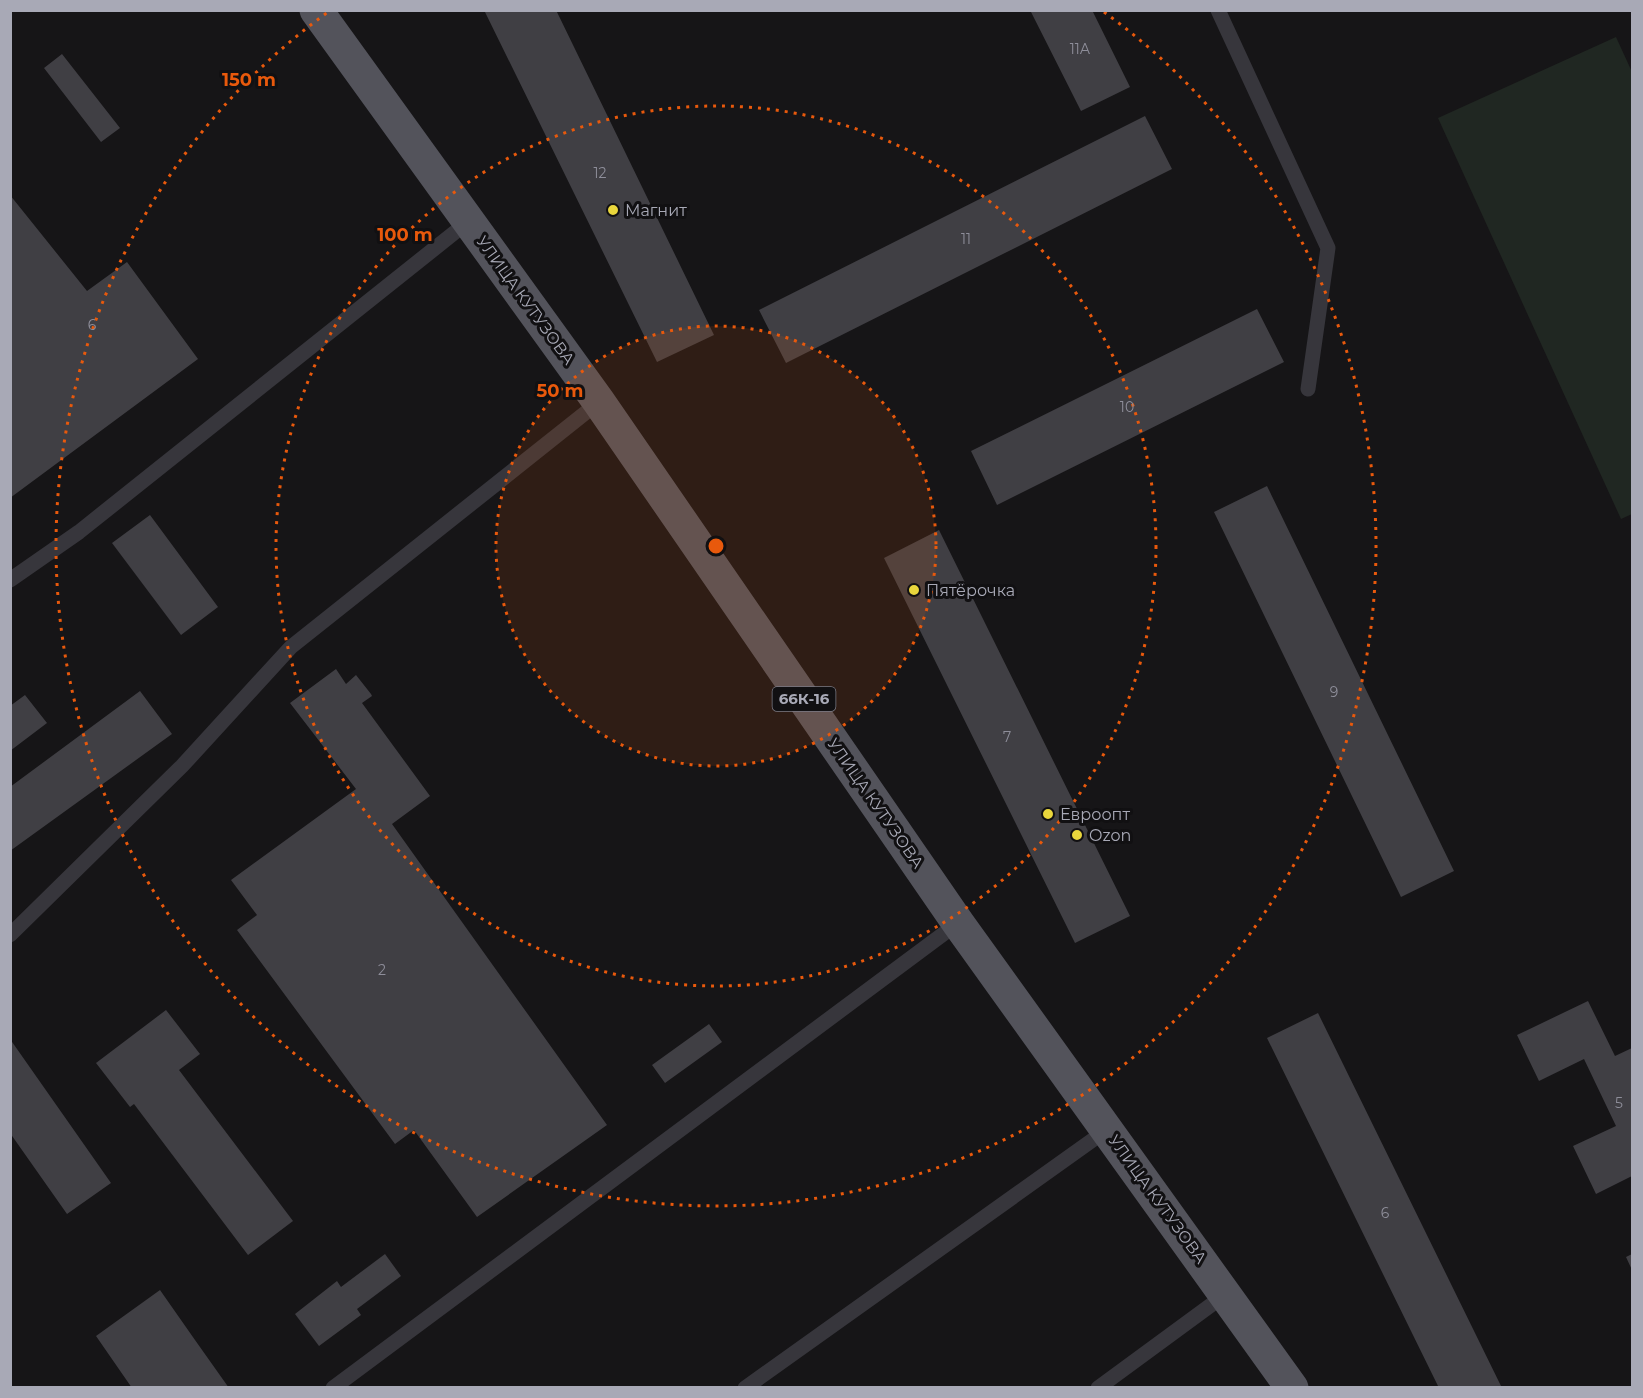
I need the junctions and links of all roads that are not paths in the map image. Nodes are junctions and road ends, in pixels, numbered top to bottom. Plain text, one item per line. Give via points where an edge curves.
1 (316, 10) edge
2 (1218, 10) edge
3 (469, 221) junction
4 (1308, 389) dead end
5 (599, 402) junction
6 (10, 580) edge
7 (958, 922) junction
8 (10, 935) edge
9 (1108, 1129) junction
10 (1226, 1294) junction
11 (333, 1388) edge
12 (745, 1388) edge
13 (1098, 1388) edge
14 (1292, 1388) edge

1 - 3 main road, УЛИЦА КУТУЗОВА / 66К-16
2 - 4 lane via 1328,248
3 - 5 main road, УЛИЦА КУТУЗОВА / 66К-16
3 - 6 lane via 79,532
5 - 7 main road, УЛИЦА КУТУЗОВА / 66К-16
5 - 8 lane via 291,647 182,766
7 - 9 main road, УЛИЦА КУТУЗОВА / 66К-16
7 - 11 lane
9 - 10 main road, УЛИЦА КУТУЗОВА / 66К-16
9 - 12 lane
10 - 13 lane
10 - 14 main road, УЛИЦА КУТУЗОВА / 66К-16

